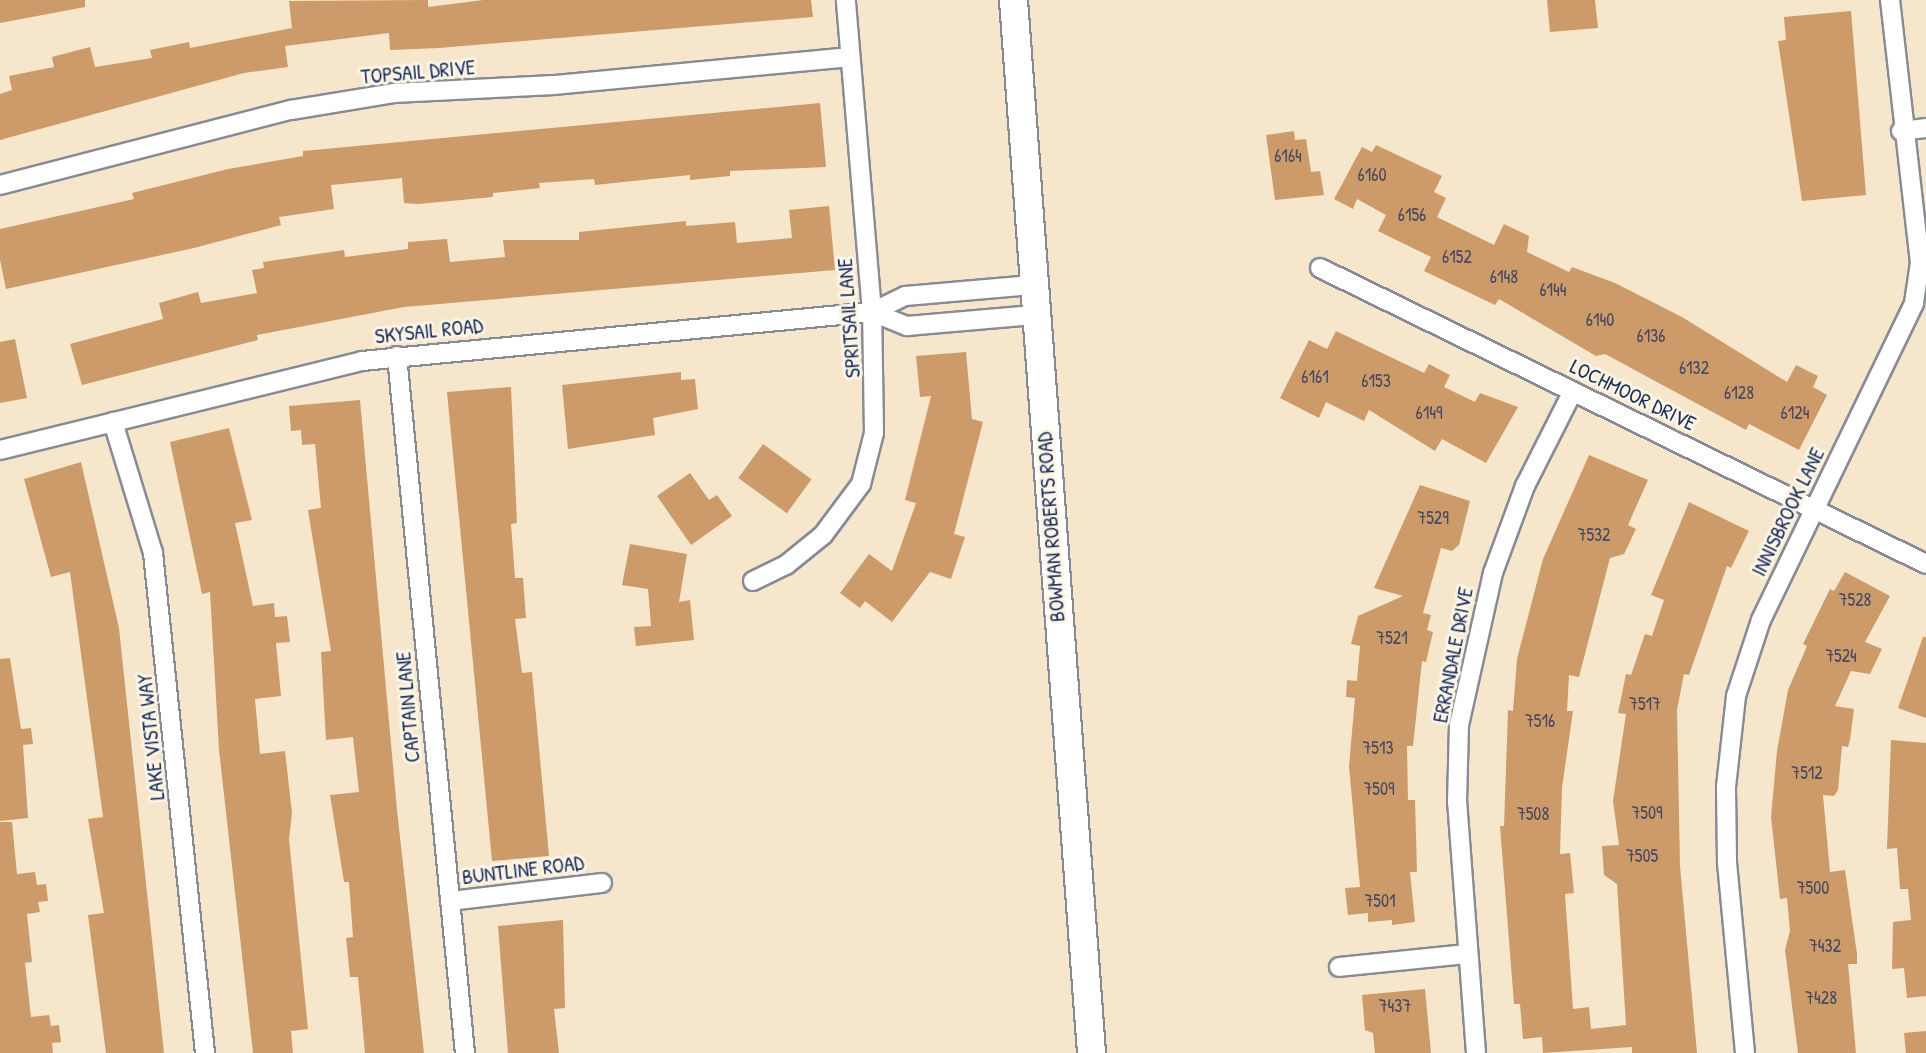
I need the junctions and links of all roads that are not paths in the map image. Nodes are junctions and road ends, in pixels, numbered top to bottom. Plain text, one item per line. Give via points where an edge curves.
1 (846, 0) edge
2 (1012, 0) edge
3 (1890, 0) edge
4 (850, 57) junction
5 (1926, 128) edge
6 (1901, 131) junction
7 (0, 185) edge
8 (1320, 268) dead end
9 (1032, 285) junction
10 (872, 312) junction
11 (1034, 315) junction
12 (397, 356) junction
13 (1573, 391) junction
14 (113, 422) junction
15 (0, 450) edge
16 (1815, 508) junction
17 (1926, 564) edge
18 (753, 580) dead end
19 (602, 883) dead end
20 (450, 902) junction
21 (1467, 954) junction
22 (1339, 967) dead end
23 (205, 1053) edge
24 (465, 1053) edge
25 (1091, 1053) edge
26 (1476, 1053) edge
27 (1745, 1053) edge

1 - 4 street, SPRITSAIL LANE
2 - 9 street, BOWMAN ROBERTS ROAD
3 - 6 street, INNISBROOK LANE
4 - 7 street, TOPSAIL DRIVE via 554,85 394,93 291,110
4 - 10 street, SPRITSAIL LANE
5 - 6 street
6 - 16 street, INNISBROOK LANE via 1920,262 1914,303
8 - 13 street, LOCHMOOR DRIVE
9 - 10 street, SKYSAIL ROAD via 905,297
9 - 11 street, BOWMAN ROBERTS ROAD
10 - 11 street, SKYSAIL ROAD via 907,326
10 - 12 street, SKYSAIL ROAD
10 - 18 street, SPRITSAIL LANE via 877,395 861,484 823,536 786,565
11 - 25 street, BOWMAN ROBERTS ROAD
12 - 14 street, SKYSAIL ROAD via 324,368
12 - 20 street, CAPTAIN LANE
13 - 16 street, LOCHMOOR DRIVE
13 - 21 street, ERRANDALE DRIVE via 1525,486 1472,652 1459,726 1457,802
14 - 15 street, SKYSAIL ROAD
14 - 23 street, LAKE VISTA WAY via 153,553
16 - 17 street, LOCHMOOR DRIVE
16 - 27 street, INNISBROOK LANE via 1761,620 1736,696 1726,787 1727,861
19 - 20 street, BUNTLINE ROAD
20 - 24 street, CAPTAIN LANE
21 - 22 street
21 - 26 street, ERRANDALE DRIVE

